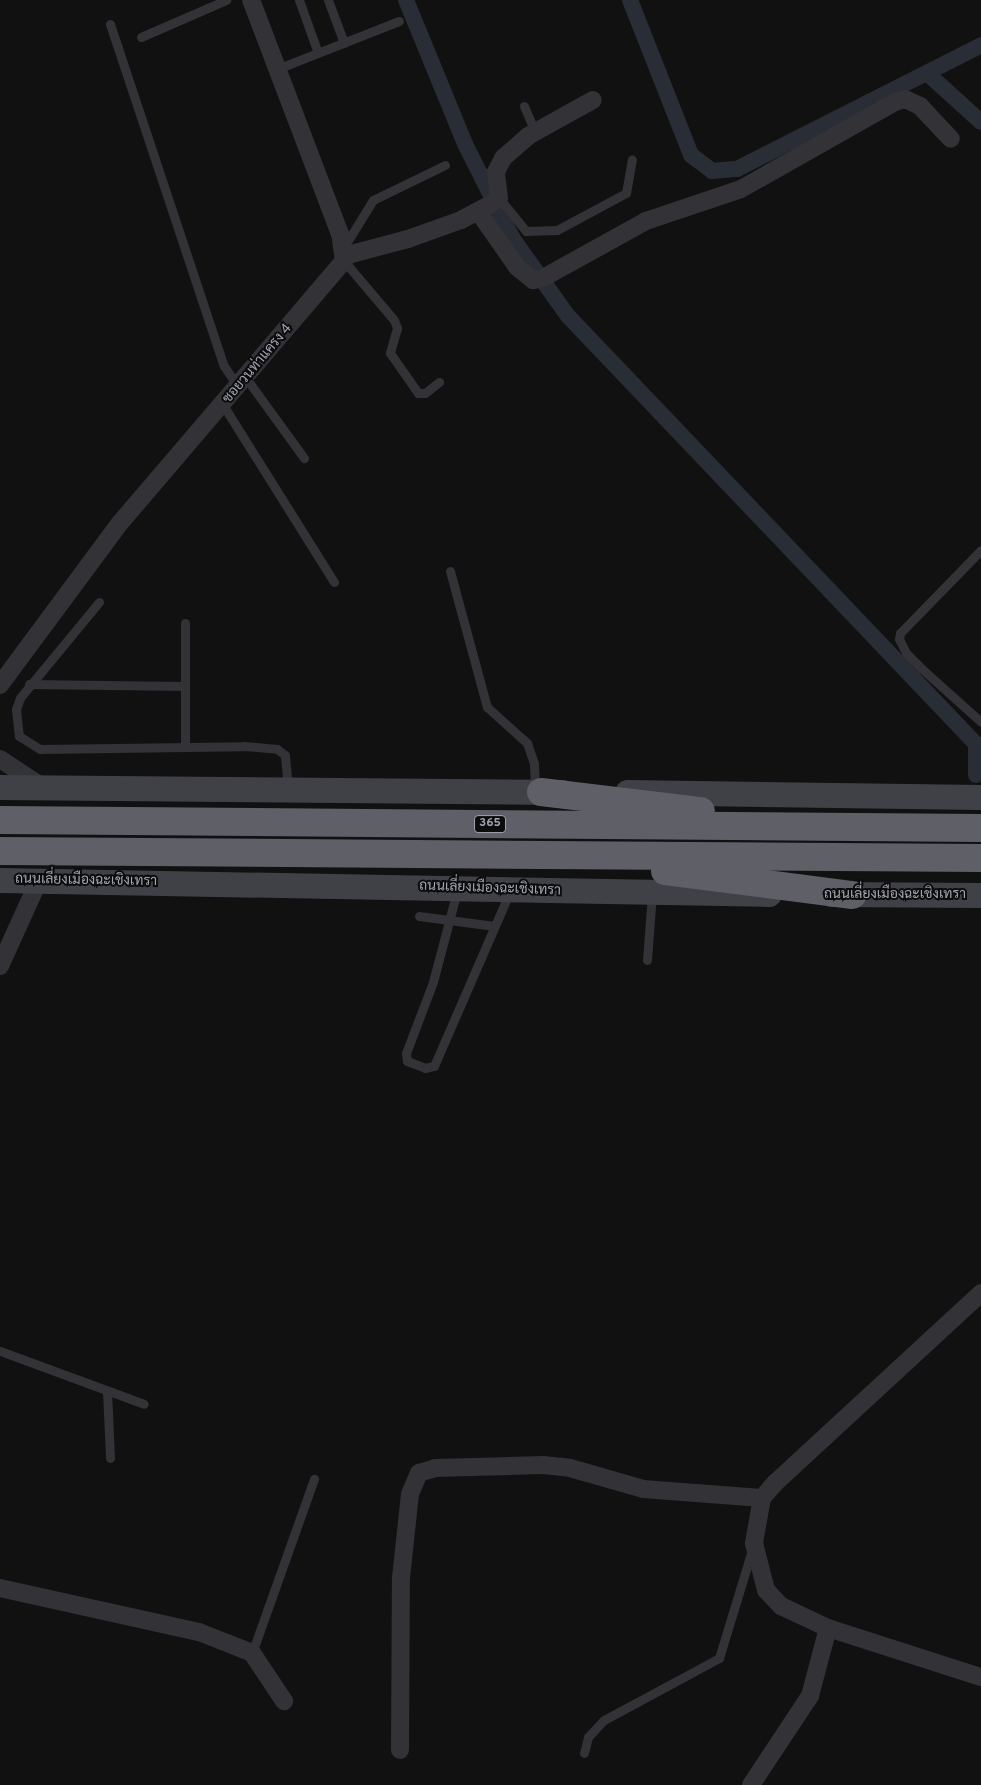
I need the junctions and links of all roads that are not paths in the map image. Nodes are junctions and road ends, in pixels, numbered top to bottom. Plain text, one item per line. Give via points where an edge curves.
1 (224, 0) edge
2 (251, 0) edge
3 (299, 0) edge
4 (328, 0) edge
5 (399, 21) dead end
6 (110, 24) dead end
7 (141, 37) dead end
8 (344, 43) junction
9 (318, 53) junction
10 (277, 70) junction
11 (593, 100) dead end
12 (524, 106) dead end
13 (535, 132) junction
14 (951, 139) dead end
15 (632, 160) dead end
16 (445, 165) dead end
17 (499, 198) junction
18 (478, 211) junction
19 (344, 255) junction
20 (242, 382) junction
21 (439, 382) dead end
22 (223, 405) junction
23 (304, 458) dead end
24 (981, 550) edge
25 (450, 571) dead end
26 (334, 582) dead end
27 (99, 602) dead end
28 (185, 623) dead end
29 (29, 684) junction
30 (0, 686) edge
31 (185, 686) junction
32 (981, 722) edge
33 (185, 747) junction
34 (0, 759) edge
35 (41, 786) junction
36 (0, 787) edge
37 (288, 788) junction
38 (538, 792) junction
39 (981, 797) edge
40 (0, 820) edge
41 (839, 827) junction
42 (981, 828) edge
43 (0, 851) edge
44 (540, 855) junction
45 (981, 858) edge
46 (0, 880) edge
47 (39, 880) junction
48 (458, 888) junction
49 (510, 890) junction
50 (652, 894) junction
51 (852, 894) junction
52 (981, 895) edge
53 (419, 916) dead end
54 (451, 919) junction
55 (494, 926) junction
56 (647, 960) dead end
57 (0, 966) edge
58 (981, 1293) edge
59 (0, 1351) edge
60 (107, 1391) junction
61 (144, 1404) dead end
62 (110, 1458) dead end
63 (314, 1479) dead end
64 (762, 1498) junction
65 (754, 1543) junction
66 (0, 1588) edge
67 (828, 1628) junction
68 (252, 1653) junction
69 (981, 1677) edge
70 (284, 1701) dead end
71 (400, 1750) dead end
72 (584, 1753) dead end
73 (752, 1785) edge

1 - 7 lane
2 - 10 street
3 - 9 lane
4 - 8 lane
5 - 8 lane
6 - 20 lane via 224,366
8 - 9 lane
9 - 10 lane
10 - 19 street
11 - 13 street
12 - 13 lane
13 - 17 street via 498,164
14 - 18 street via 920,106 906,99 895,102 741,189 646,221 543,278 533,280 516,267
15 - 17 lane via 626,193 557,230 526,231
16 - 19 lane via 373,200
17 - 18 street
18 - 19 street via 408,239
19 - 20 street, ซอยวนท่าแครง 4
19 - 21 lane via 394,320 397,328 390,353 418,393 425,393
20 - 22 street, ซอยวนท่าแครง 4
20 - 23 lane
22 - 26 lane
22 - 30 street, ซอยวนท่าแครง 4 via 120,523
24 - 32 lane via 900,633 899,639 906,653 922,670
25 - 38 lane via 487,706 526,743 534,763
27 - 29 lane
28 - 31 lane
29 - 31 lane
29 - 33 lane via 16,709 19,736 27,743 40,748
31 - 33 lane
33 - 37 lane via 278,749 285,755
34 - 35 street
35 - 36 main road
35 - 37 main road
37 - 38 main road
38 - 39 main road
38 - 41 highway
40 - 41 highway, 365
41 - 42 highway, 365
43 - 44 highway, ถนนเลี่ยงเมืองฉะเชิงเทรา
44 - 45 highway, ถนนเลี่ยงเมืองฉะเชิงเทรา
44 - 51 highway
46 - 47 main road, ถนนเลี่ยงเมืองฉะเชิงเทรา
47 - 48 main road, ถนนเลี่ยงเมืองฉะเชิงเทรา
47 - 57 street
48 - 49 main road, ถนนเลี่ยงเมืองฉะเชิงเทรา
48 - 54 lane
49 - 50 main road, ถนนเลี่ยงเมืองฉะเชิงเทรา
49 - 55 lane
50 - 51 main road, ถนนเลี่ยงเมืองฉะเชิงเทรา
50 - 56 lane
51 - 52 main road, ถนนเลี่ยงเมืองฉะเชิงเทรา
53 - 54 lane
54 - 55 lane
54 - 55 lane via 433,982 406,1053 406,1061 425,1068 434,1066
58 - 64 street via 887,1377
59 - 60 lane
60 - 61 lane
60 - 62 lane
63 - 68 lane
64 - 65 street
64 - 71 street via 643,1489 570,1468 542,1465 434,1468 419,1473 410,1494 401,1578
65 - 67 street via 769,1596 781,1606
65 - 72 lane via 719,1658 604,1720 588,1737
66 - 68 street via 199,1632
67 - 69 street
67 - 73 street via 810,1696
68 - 70 street

